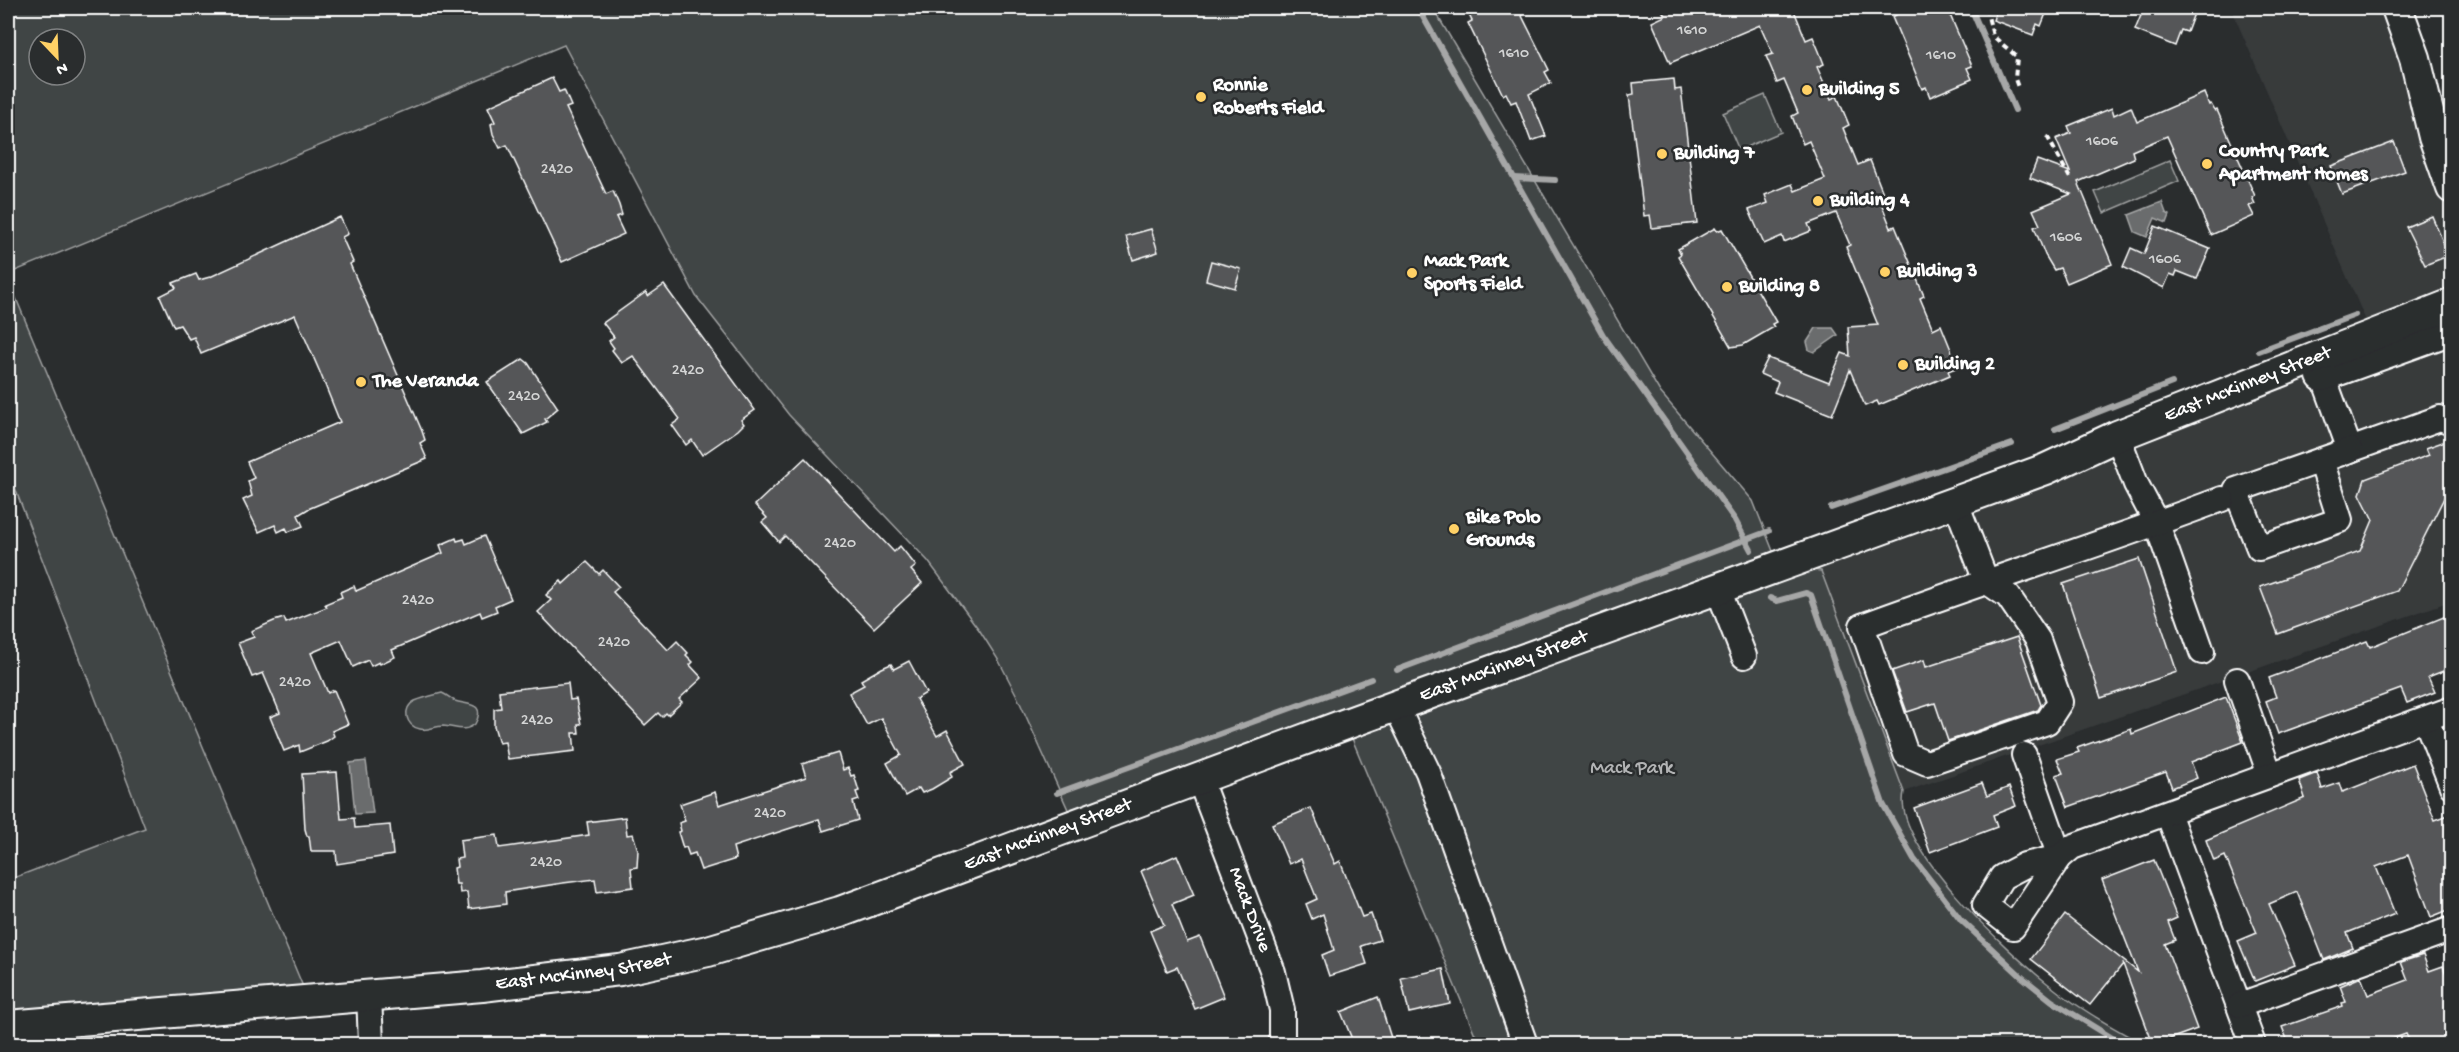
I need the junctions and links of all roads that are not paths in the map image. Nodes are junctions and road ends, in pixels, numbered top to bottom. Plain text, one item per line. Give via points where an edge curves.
1 (2400, 8) edge
2 (2415, 58) junction
3 (2451, 120) edge
4 (2451, 188) edge
5 (2451, 304) edge
6 (2451, 329) edge
7 (2323, 376) junction
8 (2451, 422) edge
9 (2123, 450) junction
10 (2349, 450) junction
11 (2321, 460) junction
12 (2046, 470) junction
13 (2222, 499) dead end
14 (1956, 503) junction
15 (2157, 524) junction
16 (1986, 581) junction
17 (1718, 589) junction
18 (2202, 652) dead end
19 (1744, 656) dead end
20 (2237, 680) dead end
21 (1396, 706) junction
22 (2451, 709) edge
23 (2426, 720) junction
24 (2024, 755) dead end
25 (2270, 775) junction
26 (1199, 778) junction
27 (2451, 786) edge
28 (2168, 813) junction
29 (2451, 928) edge
30 (369, 994) junction
31 (2240, 1005) junction
32 (8, 1026) edge
33 (372, 1044) edge
34 (1282, 1044) edge
35 (1525, 1044) edge
36 (2253, 1044) edge

1 - 2 main road
2 - 3 main road
2 - 4 main road
5 - 12 main road, East McKinney Street via 2117,436
6 - 7 main road, East McKinney Street
7 - 9 main road, East McKinney Street
7 - 10 street
8 - 10 street via 2440,418
9 - 12 main road, East McKinney Street
9 - 15 street
10 - 11 street
11 - 11 street via 2236,490 2259,548 2340,520
12 - 14 main road, East McKinney Street
13 - 15 street
14 - 16 street
14 - 17 main road, East McKinney Street
15 - 16 street
15 - 18 street
16 - 16 street via 2008,596 2037,640 2060,702 2047,722 1927,763 1906,754 1862,626
17 - 19 street
17 - 21 main road, East McKinney Street
20 - 25 street
21 - 26 main road, East McKinney Street
21 - 35 street via 1428,772
22 - 23 street
23 - 25 street
23 - 27 street
24 - 28 street via 2060,857 2072,847
25 - 28 street
26 - 30 main road, East McKinney Street via 840,912 720,948 620,970
26 - 34 street, Mack Drive via 1273,972 1282,1010
28 - 31 street
29 - 31 street
30 - 32 main road, East McKinney Street
30 - 33 street
31 - 36 street

